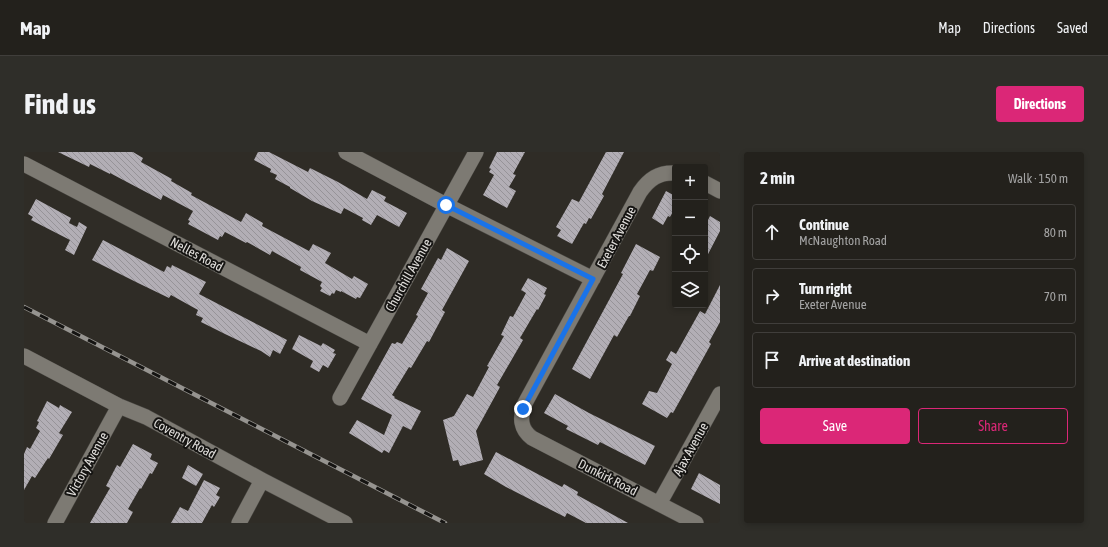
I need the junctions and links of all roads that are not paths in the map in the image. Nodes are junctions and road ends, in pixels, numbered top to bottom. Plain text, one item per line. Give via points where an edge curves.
1 (346, 152) edge
2 (476, 152) edge
3 (24, 164) edge
4 (672, 173) edge
5 (708, 185) edge
6 (720, 191) edge
7 (446, 205) junction
8 (593, 279) junction
9 (370, 344) junction
10 (24, 356) edge
11 (720, 394) edge
12 (340, 398) dead end
13 (119, 406) junction
14 (523, 427) joint
15 (262, 480) junction
16 (659, 504) junction
17 (55, 523) edge
18 (239, 523) edge
19 (345, 523) edge
20 (696, 523) edge

1 - 7 street
2 - 7 street, Churchill Avenue
3 - 9 street, Nelles Road
4 - 8 street, Exeter Avenue via 657,175 646,183
5 - 6 street
7 - 8 street
7 - 9 street, Churchill Avenue
8 - 14 street, Exeter Avenue via 524,405 521,415
9 - 12 street, Churchill Avenue
10 - 13 street, Coventry Road
11 - 16 street, Ajax Avenue
13 - 15 street, Coventry Road via 146,417
13 - 17 street, Victory Avenue
14 - 16 street, Dunkirk Road via 532,438
15 - 18 street
15 - 19 street, Coventry Road
16 - 20 street, Dunkirk Road

